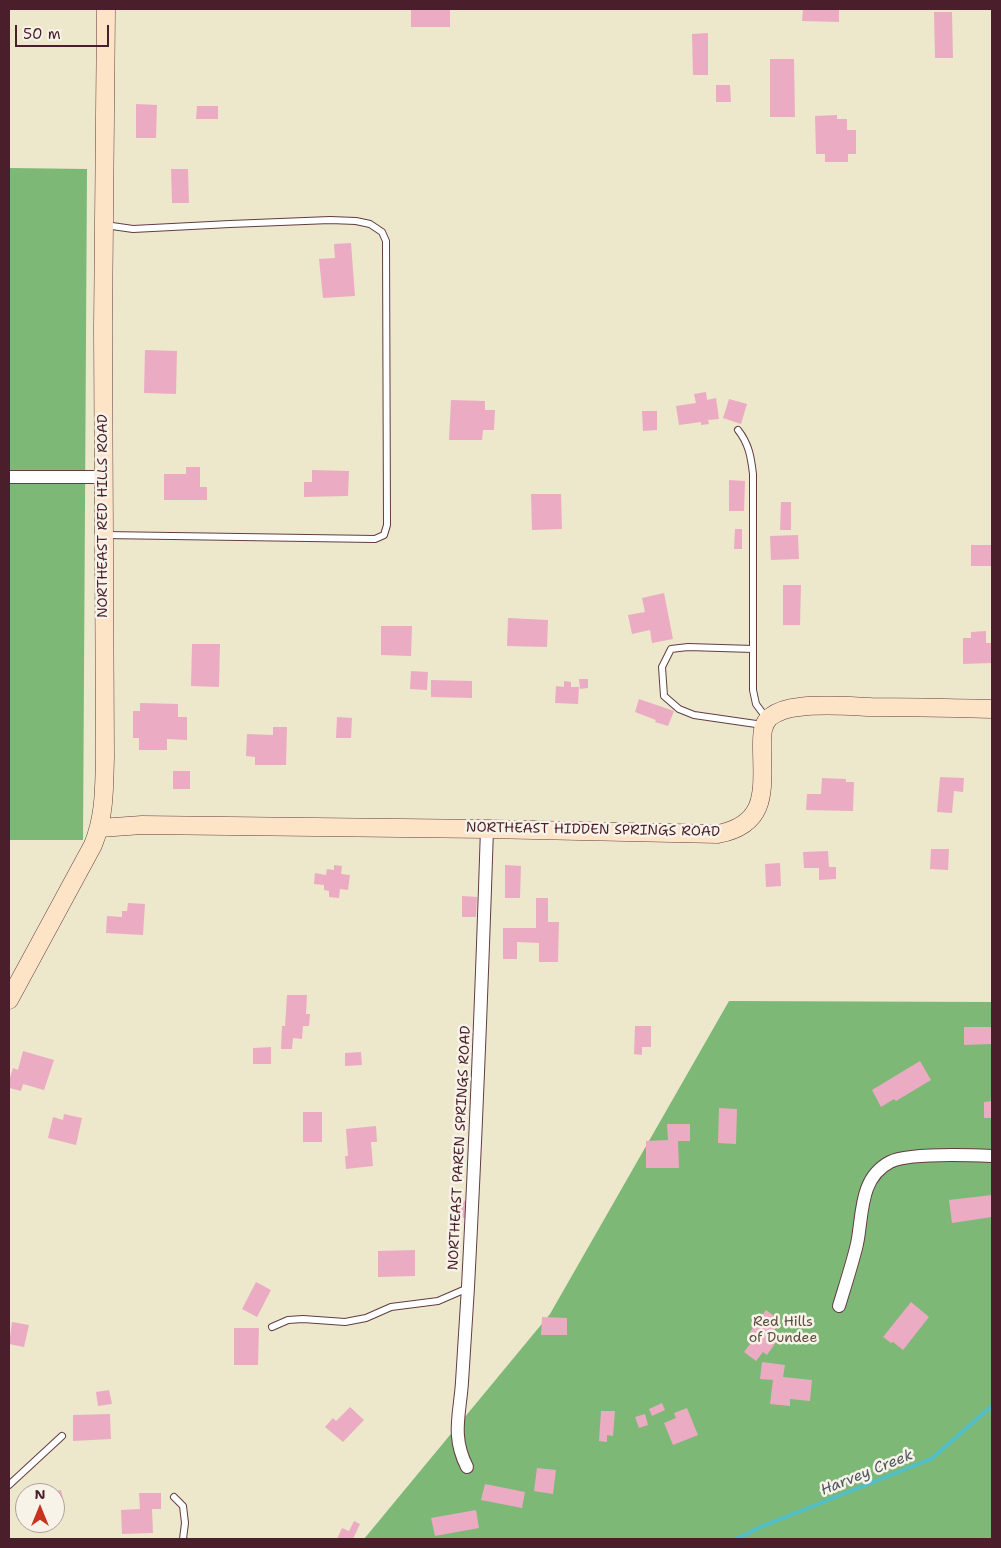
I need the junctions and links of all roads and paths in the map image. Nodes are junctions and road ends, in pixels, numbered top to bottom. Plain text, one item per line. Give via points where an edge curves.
1 (106, 9) edge
2 (104, 224) junction
3 (738, 430) dead end
4 (9, 477) edge
5 (103, 477) junction
6 (103, 535) junction
7 (753, 649) junction
8 (992, 709) edge
9 (766, 722) junction
10 (100, 828) junction
11 (487, 829) junction
12 (9, 1000) edge
13 (992, 1156) edge
14 (468, 1288) junction
15 (839, 1306) dead end
16 (272, 1327) dead end
17 (62, 1436) dead end
18 (467, 1467) dead end
19 (9, 1485) edge
20 (174, 1497) dead end
21 (183, 1539) edge

1 - 2 street, NORTHEAST RED HILLS ROAD
2 - 5 street, NORTHEAST RED HILLS ROAD
2 - 6 lane via 133,229 330,220 370,224 382,232 386,241 387,525 384,535 375,539
3 - 7 lane via 746,440 753,474
4 - 5 street
5 - 6 street, NORTHEAST RED HILLS ROAD
6 - 10 street, NORTHEAST RED HILLS ROAD via 105,757
7 - 9 lane via 753,690
7 - 9 lane via 671,649 662,667 664,696 694,716
8 - 9 street via 812,706 786,709
9 - 11 street, NORTHEAST HIDDEN SPRINGS ROAD via 762,737 761,799 748,822 732,832 705,835
10 - 11 street, NORTHEAST HIDDEN SPRINGS ROAD via 142,825
10 - 12 street, NORTHEAST RED HILLS ROAD
11 - 14 street, NORTHEAST PAREN SPRINGS ROAD
13 - 15 street via 916,1157 891,1162 874,1174 864,1199 857,1243
14 - 16 lane via 438,1302 390,1307 366,1318 345,1322 288,1320
14 - 18 street, NORTHEAST PAREN SPRINGS ROAD via 462,1387 457,1413 459,1443
17 - 19 lane
20 - 21 lane via 183,1506

